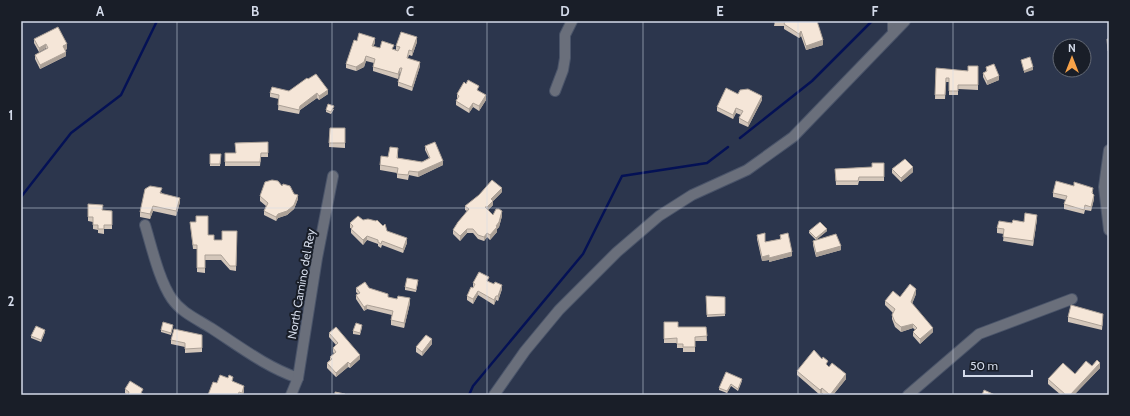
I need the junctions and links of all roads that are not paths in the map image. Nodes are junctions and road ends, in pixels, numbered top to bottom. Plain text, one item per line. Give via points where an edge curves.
1 (572, 21) edge
2 (893, 21) edge
3 (905, 21) edge
4 (893, 33) junction
5 (555, 91) dead end
6 (1109, 150) edge
7 (333, 176) dead end
8 (145, 225) dead end
9 (1109, 230) edge
10 (1072, 299) dead end
11 (298, 378) junction
12 (291, 395) edge
13 (494, 395) edge
14 (908, 395) edge

1 - 5 street via 565,35 563,70
2 - 4 street
3 - 4 street
4 - 13 street via 793,137 747,170 692,195 659,216 617,252 559,310 525,351
6 - 9 street via 1104,187
7 - 11 street, North Camino del Rey
8 - 11 street via 162,278 172,299 184,312 246,351
10 - 14 street via 979,334
11 - 12 street, North Camino del Rey

